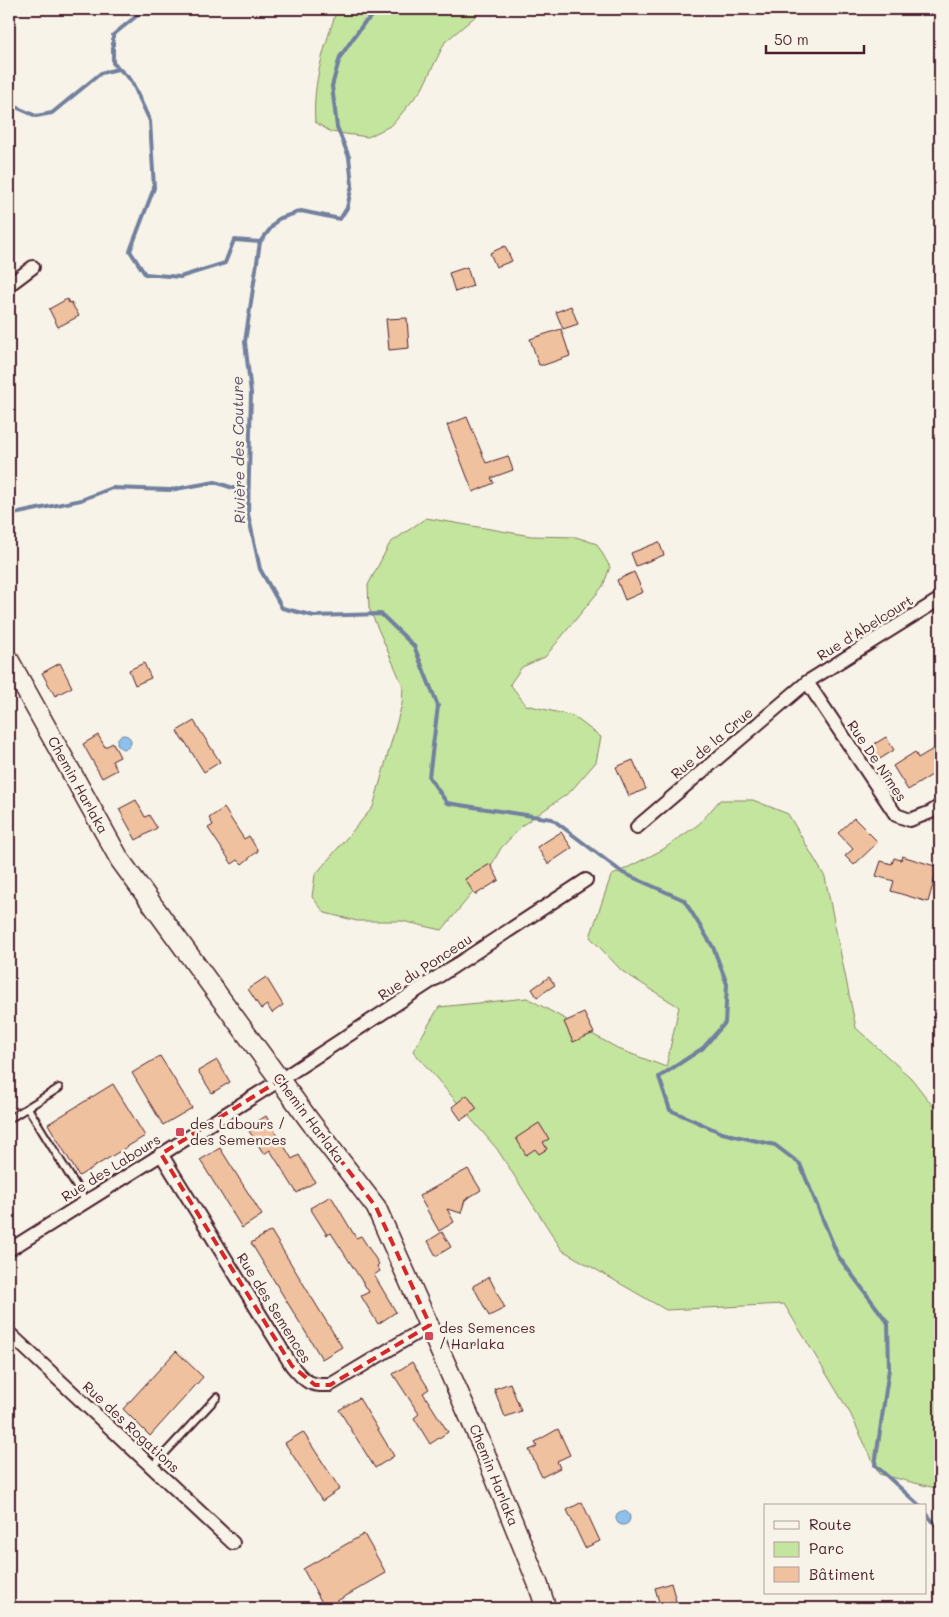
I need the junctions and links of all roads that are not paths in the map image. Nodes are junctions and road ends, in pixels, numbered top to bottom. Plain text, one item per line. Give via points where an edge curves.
1 (33, 267) dead end
2 (9, 285) edge
3 (940, 599) edge
4 (9, 660) edge
5 (807, 682) junction
6 (940, 806) edge
7 (637, 827) dead end
8 (586, 880) dead end
9 (280, 1080) junction
10 (60, 1088) dead end
11 (28, 1108) junction
12 (9, 1119) edge
13 (160, 1154) junction
14 (86, 1202) junction
15 (9, 1250) edge
16 (430, 1325) junction
17 (9, 1333) edge
18 (217, 1396) dead end
19 (152, 1467) junction
20 (232, 1543) dead end
21 (546, 1608) edge

1 - 2 street
3 - 5 street, Rue d'Abelcourt
4 - 9 street, Chemin Harlaka via 120,860
5 - 6 street, Rue De Nîmes via 896,816 910,820
5 - 7 street, Rue de la Crue
8 - 9 street, Rue du Ponceau
9 - 13 street, Rue des Labours
9 - 16 street, Chemin Harlaka via 376,1207
10 - 11 lane
11 - 12 lane
11 - 14 lane
13 - 14 street, Rue des Labours
13 - 16 street, Rue des Semences via 303,1379 315,1385 330,1385
14 - 15 street, Rue des Labours
16 - 21 street, Chemin Harlaka
17 - 19 street, Rue des Rogations
18 - 19 lane
19 - 20 street, Rue des Rogations

